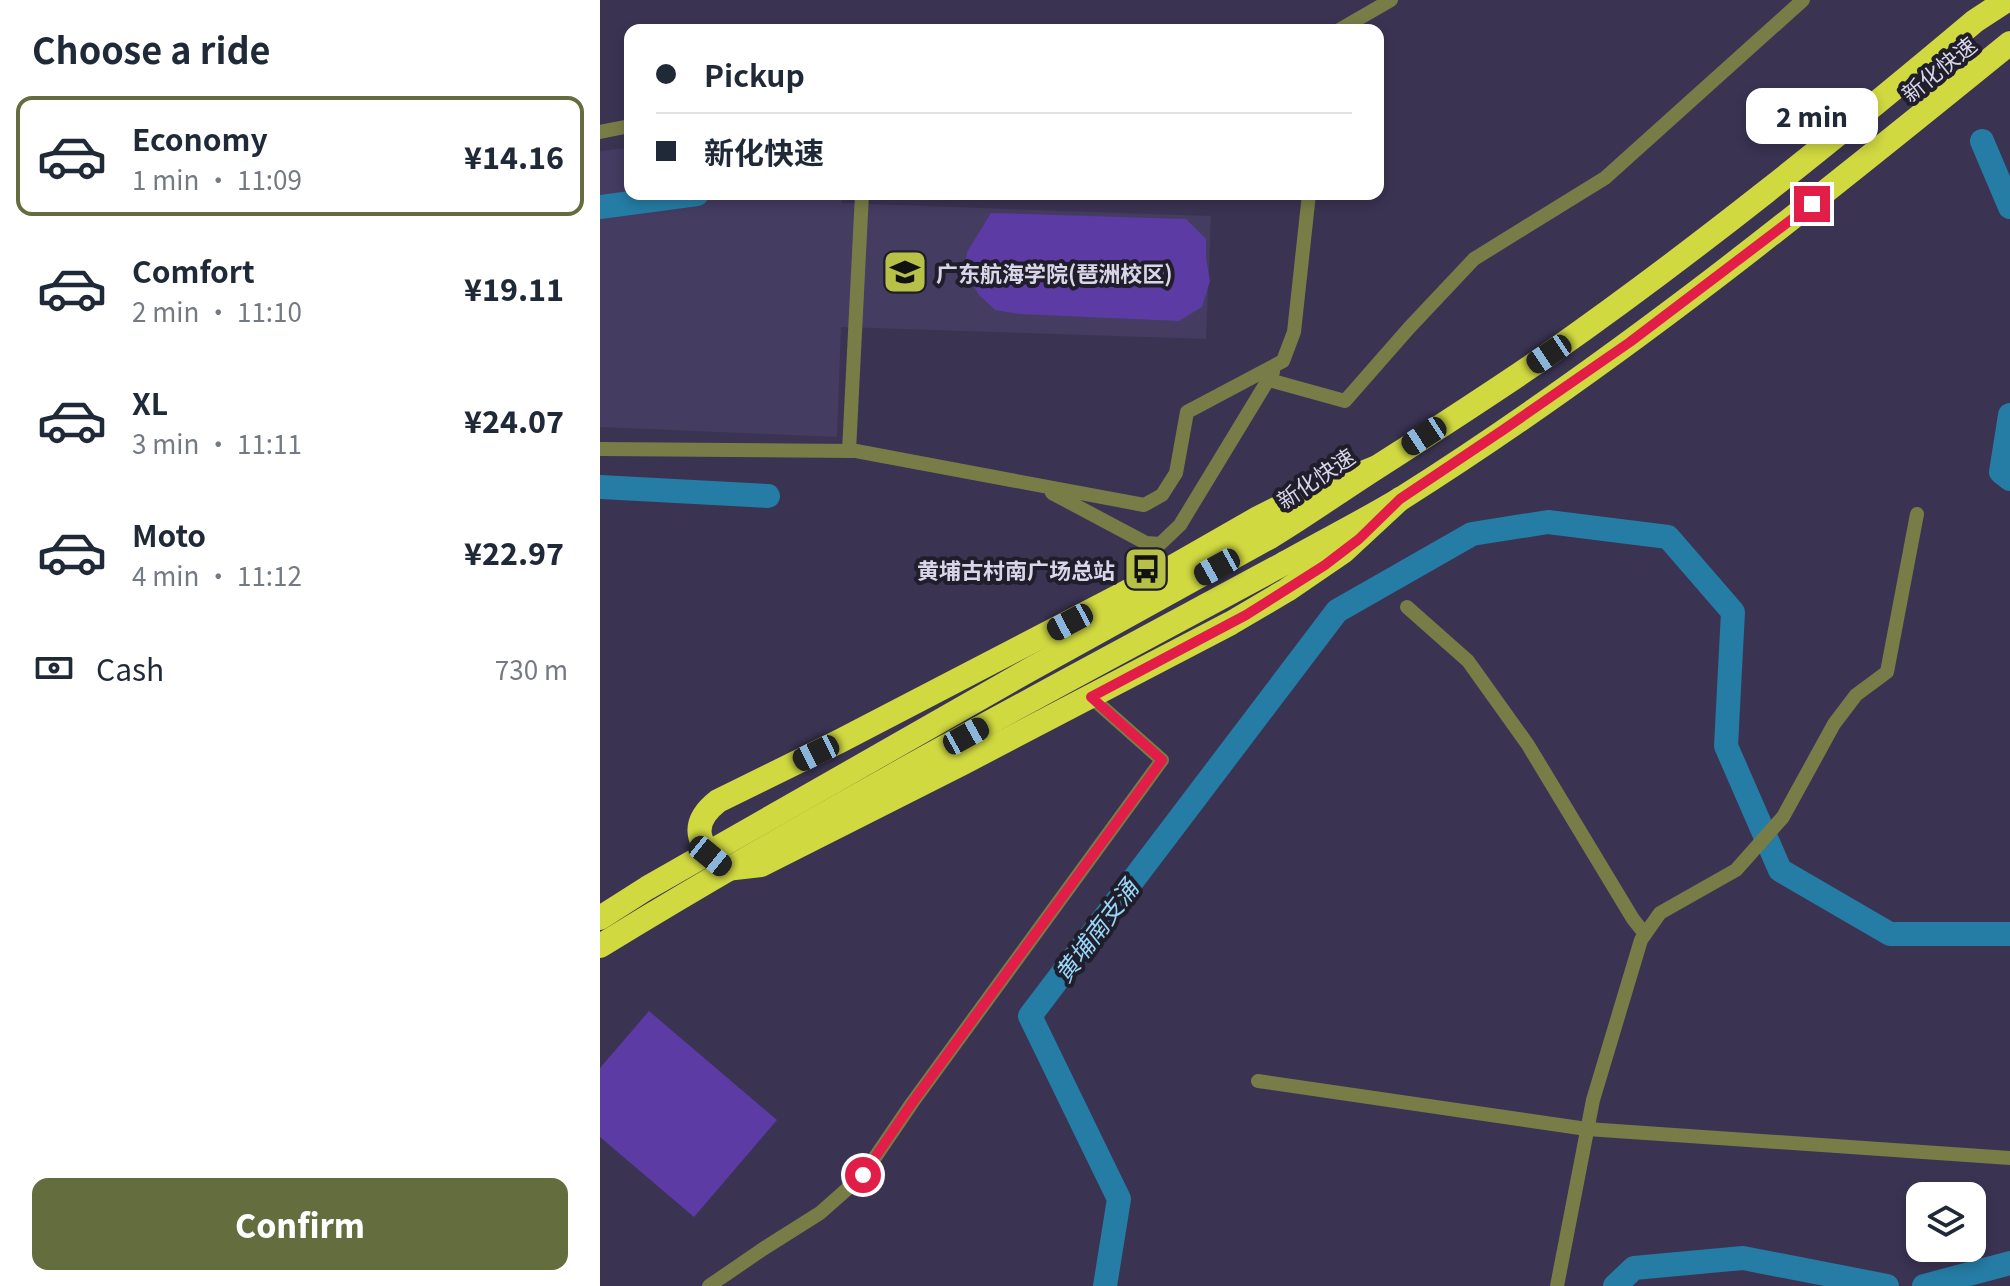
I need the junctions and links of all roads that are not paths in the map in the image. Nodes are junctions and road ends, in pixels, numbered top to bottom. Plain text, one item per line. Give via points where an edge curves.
1 (1391, 0) edge
2 (1803, 0) edge
3 (2007, 0) edge
4 (1982, 10) edge
5 (1349, 24) edge
6 (2010, 43) edge
7 (624, 127) edge
8 (600, 132) edge
9 (862, 200) edge
10 (1308, 200) edge
11 (1278, 364) junction
12 (1269, 380) junction
13 (600, 449) edge
14 (849, 451) junction
15 (1375, 468) junction
16 (1037, 485) junction
17 (1400, 499) junction
18 (1917, 514) dead end
19 (1407, 607) dead end
20 (1091, 697) junction
21 (600, 918) edge
22 (1645, 934) junction
23 (600, 946) edge
24 (1258, 1081) dead end
25 (1587, 1129) junction
26 (2010, 1158) edge
27 (1557, 1285) edge
28 (709, 1286) edge

1 - 5 street
2 - 12 street via 1605,178 1474,259 1345,401
3 - 4 highway, 新化快速
4 - 15 highway, 新化快速 via 1722,226 1549,354
6 - 17 highway, 新化快速 via 1744,257
7 - 8 street
9 - 14 street
10 - 11 street via 1294,332
11 - 12 street
11 - 16 street via 1187,412 1176,473 1162,495 1144,505
12 - 16 street via 1180,525 1160,544 1146,543
13 - 14 street
14 - 16 street
15 - 20 highway via 1258,518 1005,656 718,801 702,819 701,840 726,869 761,865
15 - 21 highway, 新化快速, bridge via 1270,537
17 - 20 highway via 1344,551 1287,590
17 - 23 highway, 新化快速, bridge via 702,883
18 - 22 street via 1887,672 1856,695 1783,817 1736,870 1660,913
19 - 22 street via 1468,661 1528,745
20 - 28 street via 1162,760 863,1175 820,1213
22 - 25 street
24 - 25 street
25 - 26 street
25 - 27 street

